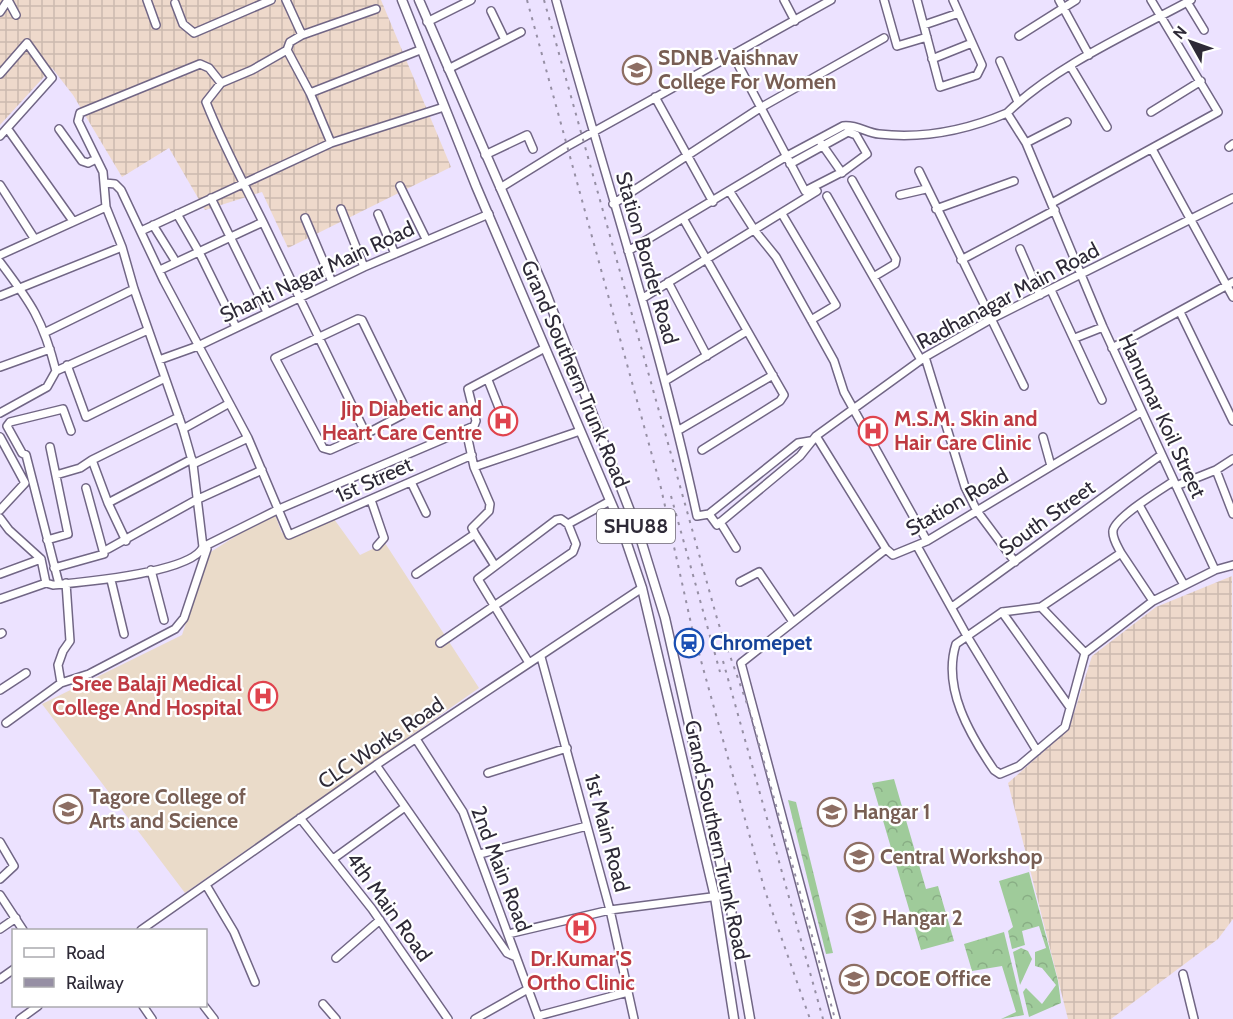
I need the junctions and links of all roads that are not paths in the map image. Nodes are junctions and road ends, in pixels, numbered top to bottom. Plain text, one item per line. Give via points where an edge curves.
1 (8, 0) edge
2 (147, 0) edge
3 (271, 0) edge
4 (286, 0) edge
5 (402, 0) edge
6 (419, 0) edge
7 (471, 0) edge
8 (556, 0) edge
9 (784, 0) edge
10 (831, 0) edge
11 (884, 0) edge
12 (917, 0) edge
13 (953, 0) edge
14 (1076, 0) edge
15 (1151, 0) edge
16 (176, 1) edge
17 (1189, 1) edge
18 (1061, 3) edge
19 (376, 9) dead end
20 (491, 11) dead end
21 (0, 12) edge
22 (959, 13) junction
23 (16, 15) dead end
24 (1161, 16) junction
25 (795, 21) junction
26 (427, 22) junction
27 (156, 25) dead end
28 (924, 25) junction
29 (1204, 30) dead end
30 (521, 32) dead end
31 (303, 35) junction
32 (1019, 36) dead end
33 (927, 37) junction
34 (884, 38) dead end
35 (506, 40) junction
36 (972, 43) junction
37 (287, 50) junction
38 (420, 50) junction
39 (732, 53) junction
40 (1089, 55) junction
41 (932, 59) junction
42 (1000, 61) dead end
43 (1071, 67) junction
44 (448, 69) junction
45 (0, 74) edge
46 (1201, 81) junction
47 (221, 83) junction
48 (310, 93) junction
49 (655, 97) junction
50 (1018, 102) junction
51 (444, 106) junction
52 (760, 108) junction
53 (1151, 112) dead end
54 (1007, 113) junction
55 (1067, 122) dead end
56 (1107, 127) dead end
57 (7, 128) junction
58 (59, 129) dead end
59 (592, 133) junction
60 (0, 136) edge
61 (331, 143) junction
62 (820, 143) junction
63 (1026, 143) junction
64 (1152, 148) junction
65 (533, 149) dead end
66 (687, 154) junction
67 (485, 155) junction
68 (787, 156) junction
69 (96, 159) junction
70 (790, 164) junction
71 (919, 171) dead end
72 (842, 173) junction
73 (852, 180) dead end
74 (1014, 181) dead end
75 (105, 183) junction
76 (243, 184) junction
77 (0, 185) edge
78 (400, 186) dead end
79 (500, 188) junction
80 (926, 189) junction
81 (818, 191) dead end
82 (730, 192) junction
83 (900, 195) dead end
84 (827, 196) dead end
85 (211, 198) junction
86 (1233, 198) edge
87 (713, 202) junction
88 (614, 204) junction
89 (106, 207) junction
90 (1054, 207) junction
91 (341, 209) dead end
92 (936, 209) junction
93 (177, 214) junction
94 (378, 214) dead end
95 (489, 214) junction
96 (782, 214) junction
97 (305, 218) dead end
98 (1192, 219) junction
99 (684, 220) junction
100 (73, 221) junction
101 (263, 222) junction
102 (153, 225) junction
103 (141, 231) junction
104 (755, 231) junction
105 (230, 237) junction
106 (34, 238) junction
107 (426, 239) junction
108 (122, 247) junction
109 (1020, 249) dead end
110 (628, 251) junction
111 (199, 252) junction
112 (395, 254) junction
113 (0, 255) edge
114 (706, 260) junction
115 (961, 260) junction
116 (0, 262) edge
117 (176, 262) junction
118 (364, 267) junction
119 (160, 270) junction
120 (875, 276) junction
121 (1080, 276) junction
122 (332, 282) junction
123 (668, 282) junction
124 (1230, 284) edge
125 (20, 287) junction
126 (134, 289) junction
127 (1052, 290) junction
128 (0, 296) edge
129 (1040, 296) junction
130 (299, 297) junction
131 (1233, 297) edge
132 (643, 298) junction
133 (267, 312) junction
134 (1180, 312) junction
135 (993, 318) junction
136 (811, 320) junction
137 (236, 327) junction
138 (1102, 327) junction
139 (148, 330) junction
140 (747, 331) junction
141 (46, 332) junction
142 (319, 338) junction
143 (1075, 338) junction
144 (198, 346) junction
145 (545, 348) junction
146 (1112, 348) junction
147 (50, 349) junction
148 (707, 356) junction
149 (923, 359) junction
150 (159, 360) junction
151 (67, 365) junction
152 (0, 367) edge
153 (56, 370) junction
154 (773, 375) junction
155 (165, 378) junction
156 (488, 380) junction
157 (665, 381) junction
158 (1024, 386) dead end
159 (1102, 400) dead end
160 (228, 404) junction
161 (499, 408) dead end
162 (855, 410) junction
163 (1141, 412) junction
164 (0, 413) edge
165 (179, 417) junction
166 (1233, 421) edge
167 (183, 429) junction
168 (466, 430) junction
169 (679, 430) junction
170 (71, 431) dead end
171 (580, 431) junction
172 (366, 434) junction
173 (0, 437) edge
174 (248, 438) junction
175 (813, 438) junction
176 (1043, 438) dead end
177 (50, 447) dead end
178 (702, 450) dead end
179 (3, 452) edge
180 (472, 455) junction
181 (1161, 455) junction
182 (1233, 459) edge
183 (92, 460) junction
184 (193, 461) junction
185 (1051, 466) junction
186 (474, 467) junction
187 (262, 470) junction
188 (1216, 470) junction
189 (56, 475) junction
190 (411, 482) junction
191 (1175, 484) junction
192 (86, 488) dead end
193 (196, 500) junction
194 (371, 500) junction
195 (610, 501) junction
196 (108, 502) junction
197 (1139, 505) junction
198 (279, 509) junction
199 (0, 510) edge
200 (977, 511) junction
201 (426, 513) dead end
202 (709, 514) junction
203 (1233, 514) edge
204 (0, 518) edge
205 (720, 522) junction
206 (568, 524) junction
207 (475, 534) junction
208 (47, 540) junction
209 (126, 541) junction
210 (927, 541) junction
211 (206, 546) junction
212 (377, 546) dead end
213 (917, 546) junction
214 (736, 548) dead end
215 (108, 549) dead end
216 (886, 549) junction
217 (1121, 553) junction
218 (41, 559) junction
219 (1015, 562) junction
220 (1233, 565) edge
221 (495, 566) junction
222 (54, 568) junction
223 (2, 570) edge
224 (151, 570) junction
225 (1215, 570) junction
226 (416, 574) dead end
227 (111, 580) junction
228 (740, 582) dead end
229 (46, 583) junction
230 (62, 584) junction
231 (1184, 585) junction
232 (642, 588) junction
233 (0, 599) edge
234 (1154, 601) junction
235 (952, 607) junction
236 (1041, 607) junction
237 (494, 608) junction
238 (1002, 612) junction
239 (164, 620) dead end
240 (793, 622) junction
241 (124, 634) dead end
242 (967, 636) junction
243 (440, 643) dead end
244 (1086, 653) junction
245 (541, 657) junction
246 (529, 663) junction
247 (26, 673) dead end
248 (61, 683) junction
249 (0, 690) edge
250 (1069, 705) junction
251 (6, 723) dead end
252 (416, 739) junction
253 (567, 747) junction
254 (1037, 751) junction
255 (376, 765) junction
256 (488, 773) dead end
257 (405, 807) junction
258 (300, 818) junction
259 (587, 826) junction
260 (0, 842) edge
261 (480, 854) junction
262 (333, 859) junction
263 (0, 879) edge
264 (206, 885) junction
265 (0, 895) edge
266 (727, 895) junction
267 (715, 897) junction
268 (610, 910) junction
269 (16, 918) junction
270 (380, 920) junction
271 (0, 929) edge
272 (22, 929) edge
273 (144, 929) edge
274 (508, 934) junction
275 (516, 957) junction
276 (336, 958) dead end
277 (1184, 974) dead end
278 (255, 982) dead end
279 (528, 989) junction
280 (628, 992) junction
281 (323, 1004) dead end
282 (35, 1007) edge
283 (539, 1017) edge
284 (20, 1019) edge
285 (336, 1019) edge
286 (448, 1019) edge
287 (475, 1019) edge
288 (634, 1019) edge
289 (734, 1019) edge
290 (750, 1019) edge
291 (836, 1019) edge
292 (1194, 1019) edge

1 - 21 street
1 - 23 street
2 - 27 street
3 - 16 street via 194,33 183,24
4 - 31 street
5 - 38 main road, Grand Southern Trunk Road / SHU88
6 - 26 main road, Grand Southern Trunk Road / SHU88
7 - 26 street
8 - 59 street, Station Border Road
9 - 25 street
10 - 25 street
11 - 33 street via 897,45
12 - 28 street
13 - 22 street
14 - 18 street
15 - 24 street
17 - 24 street
17 - 29 street
18 - 32 street
18 - 40 street
19 - 31 street
20 - 35 street
22 - 28 street
22 - 36 street
24 - 40 street
24 - 46 street
25 - 39 street
26 - 44 main road, Grand Southern Trunk Road / SHU88
28 - 33 street
30 - 35 street
31 - 37 street via 290,42
33 - 41 street
34 - 52 street
35 - 44 street
36 - 41 street
36 - 41 street via 982,65 977,75 940,87
37 - 47 street
37 - 48 street
38 - 48 street
38 - 51 main road, Grand Southern Trunk Road / SHU88
39 - 49 street
39 - 52 street
40 - 43 street
42 - 50 street
43 - 50 street
43 - 56 street
44 - 67 main road, Grand Southern Trunk Road / SHU88
45 - 57 street via 27,43 52,76
46 - 53 street
46 - 64 street via 1218,112
47 - 69 street via 209,68 200,64 80,113 78,121
47 - 76 street via 206,102
48 - 61 street
49 - 59 street
49 - 66 street
50 - 54 street
51 - 61 street
51 - 95 main road, Grand Southern Trunk Road / SHU88
52 - 66 street
52 - 68 street
54 - 62 street via 954,130 916,135 877,134 848,125
54 - 63 street, Hanumar Koil Street
55 - 63 street
57 - 60 street
57 - 100 street
58 - 69 street via 82,161
59 - 79 street
59 - 88 street, Station Border Road
61 - 76 street
62 - 68 street
62 - 70 street
62 - 72 street
62 - 72 street via 848,132 856,135 867,154
63 - 90 street, Hanumar Koil Street
64 - 90 street
64 - 98 street
65 - 67 street via 527,135
66 - 87 street
66 - 88 street
67 - 79 main road, Grand Southern Trunk Road / SHU88
68 - 70 street
68 - 82 street
69 - 75 street
70 - 72 street via 807,191
71 - 80 street
73 - 120 street via 896,259 895,264
74 - 92 street
75 - 89 street
75 - 103 street via 121,189
76 - 85 street
76 - 101 street
77 - 106 street
78 - 107 street
79 - 266 main road, Grand Southern Trunk Road / SHU88 via 544,288 643,545 665,618
80 - 83 street
80 - 92 street
81 - 96 street
82 - 87 street
82 - 104 street
84 - 120 street
85 - 93 street
85 - 105 street
86 - 98 street, Radhanagar Main Road
87 - 99 street
88 - 110 street, Station Border Road
89 - 100 street
89 - 108 street
90 - 115 street
90 - 121 street, Hanumar Koil Street
91 - 118 street
92 - 115 street
93 - 102 street
93 - 111 street
94 - 112 street
95 - 107 street, Shanti Nagar Main Road
95 - 145 main road, Grand Southern Trunk Road / SHU88
96 - 104 street
96 - 136 street via 836,305
97 - 122 street
98 - 121 street, Radhanagar Main Road
98 - 124 street
99 - 110 street
99 - 114 street
100 - 106 street
101 - 105 street
101 - 130 street
102 - 103 street
102 - 117 street
103 - 119 street
104 - 114 street
104 - 136 street via 776,257
105 - 111 street
105 - 133 street
106 - 113 street
107 - 112 street, Shanti Nagar Main Road
108 - 125 street
108 - 126 street
109 - 129 street
110 - 132 street, Station Border Road
111 - 117 street
111 - 137 street
112 - 118 street, Shanti Nagar Main Road
114 - 123 street
114 - 140 street
115 - 135 street
116 - 125 street
117 - 119 street
118 - 122 street, Shanti Nagar Main Road
119 - 144 street
120 - 149 street
121 - 127 street, Radhanagar Main Road
121 - 138 street, Hanumar Koil Street
122 - 130 street, Shanti Nagar Main Road
123 - 132 street
123 - 148 street
124 - 131 street
124 - 134 street
125 - 128 street
125 - 141 street
126 - 139 street
126 - 141 street
127 - 129 street, Radhanagar Main Road
127 - 143 street
129 - 135 street, Radhanagar Main Road
130 - 133 street, Shanti Nagar Main Road
130 - 142 street
132 - 157 street, Station Border Road
133 - 137 street, Shanti Nagar Main Road
134 - 146 street
134 - 166 street
135 - 149 street, Radhanagar Main Road
135 - 158 street
136 - 162 street
137 - 144 street, Shanti Nagar Main Road
138 - 143 street
138 - 146 street, Hanumar Koil Street
139 - 150 street
139 - 151 street
140 - 148 street
140 - 154 street
141 - 147 street
142 - 172 street
142 - 172 street via 362,320 381,354 405,413
142 - 172 street via 275,358 323,448 330,450
143 - 159 street
144 - 150 street, Shanti Nagar Main Road
144 - 160 street
145 - 156 street
145 - 171 main road, Grand Southern Trunk Road / SHU88
146 - 163 street, Hanumar Koil Street
147 - 152 street
147 - 153 street
148 - 157 street
149 - 162 street, Radhanagar Main Road
149 - 200 street via 965,488
150 - 155 street
151 - 153 street
151 - 155 street via 86,417
153 - 164 street via 46,387
154 - 169 street
154 - 178 street via 783,398
155 - 165 street
156 - 161 street
156 - 168 street via 468,389 476,421
157 - 169 street, Station Border Road
160 - 167 street
160 - 174 street
162 - 175 street, Radhanagar Main Road
162 - 210 street
163 - 181 street, Hanumar Koil Street
163 - 185 street, Station Road
165 - 167 street
165 - 183 street
167 - 184 street
168 - 180 street
168 - 198 street
169 - 202 street, Station Border Road via 697,516
170 - 208 street via 63,410 9,422 7,426 26,455
171 - 186 street
171 - 195 main road, Grand Southern Trunk Road / SHU88
173 - 179 street
174 - 184 street
174 - 187 street
175 - 202 street via 798,443
175 - 205 street via 800,456
175 - 216 street
176 - 185 street
177 - 189 street
179 - 199 street via 25,483
180 - 186 street
180 - 190 street, 1st Street
181 - 191 street, Hanumar Koil Street
181 - 219 street, South Street
182 - 188 street
183 - 189 street
183 - 196 street
184 - 193 street
184 - 196 street
185 - 200 street, Station Road
186 - 207 street via 490,504 489,511 472,528
187 - 193 street
187 - 198 street
188 - 191 street
188 - 203 street
189 - 208 street via 68,534
190 - 194 street, 1st Street
190 - 201 street
191 - 197 street
191 - 225 street, Hanumar Koil Street
192 - 222 street via 104,554
193 - 209 street
193 - 211 street
194 - 198 street, 1st Street via 289,535
194 - 212 street via 384,538
195 - 206 street
195 - 232 main road, Grand Southern Trunk Road / SHU88
196 - 209 street
197 - 217 street via 1113,530
197 - 231 street
198 - 211 street
200 - 210 street, Station Road
200 - 219 street
202 - 205 street via 717,525
204 - 218 street
205 - 214 street
206 - 221 street via 556,520
206 - 237 street via 576,544 573,552
207 - 221 street
207 - 226 street
208 - 222 street
209 - 215 street
210 - 213 street, Station Road
211 - 224 street via 193,560
211 - 248 street via 183,618 175,629 88,674
213 - 216 street, Station Road via 898,555
213 - 235 street
216 - 240 street, Station Road
217 - 234 street
217 - 236 street
218 - 223 street
218 - 229 street
219 - 235 street, South Street
220 - 225 street
221 - 237 street via 478,579
222 - 230 street
224 - 227 street
224 - 239 street
225 - 231 street
227 - 230 street
227 - 241 street
228 - 240 street via 759,572
229 - 230 street
229 - 233 street
230 - 248 street via 70,641 58,665
231 - 234 street
232 - 245 street, CLC Works Road
232 - 267 main road, Grand Southern Trunk Road / SHU88
234 - 244 street
235 - 242 street
236 - 238 street
236 - 244 street
237 - 243 street
237 - 246 street
238 - 242 street
238 - 250 street
240 - 291 street, Station Road via 741,663
242 - 254 street
242 - 254 street via 956,644 952,681 969,731 1000,774 1019,766
244 - 250 street
245 - 246 street, CLC Works Road
245 - 253 street, 1st Main Road
246 - 252 street, CLC Works Road
247 - 249 street
248 - 251 street
250 - 254 street via 1065,727
252 - 255 street, CLC Works Road
252 - 261 street, 2nd Main Road via 463,812
253 - 256 street
253 - 259 street, 1st Main Road
255 - 257 street
255 - 258 street, CLC Works Road
257 - 262 street
257 - 275 street via 507,952
258 - 262 street, 4th Main Road
258 - 264 street, CLC Works Road
259 - 261 street
259 - 268 street, 1st Main Road
260 - 263 street via 14,866
261 - 274 street, 2nd Main Road
262 - 270 street, 4th Main Road
264 - 273 street, CLC Works Road
264 - 278 street via 234,932
265 - 269 street
266 - 267 street
266 - 290 main road, Grand Southern Trunk Road / SHU88
267 - 268 street
267 - 289 main road, Grand Southern Trunk Road / SHU88
268 - 274 street
268 - 280 street, 1st Main Road
269 - 271 street
269 - 272 street
270 - 276 street
270 - 286 street, 4th Main Road
274 - 275 street, 2nd Main Road
275 - 279 street, 2nd Main Road
277 - 292 street
279 - 283 street, 2nd Main Road
279 - 287 street
280 - 283 street
280 - 288 street, 1st Main Road
281 - 285 street
282 - 284 street

